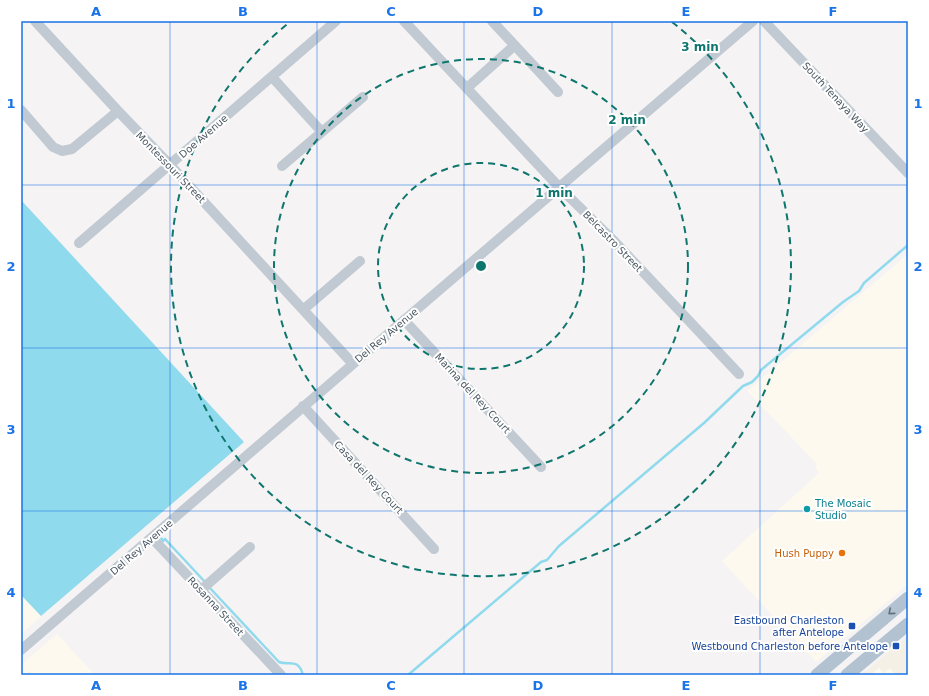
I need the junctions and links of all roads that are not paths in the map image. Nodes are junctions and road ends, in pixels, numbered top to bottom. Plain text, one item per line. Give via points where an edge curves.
1 (336, 21) edge
2 (404, 21) edge
3 (492, 21) edge
4 (753, 21) edge
5 (764, 21) edge
6 (38, 22) edge
7 (514, 46) junction
8 (272, 77) junction
9 (467, 88) junction
10 (558, 92) dead end
11 (363, 97) dead end
12 (21, 110) edge
13 (118, 111) junction
14 (321, 131) junction
15 (170, 165) junction
16 (282, 166) dead end
17 (908, 174) edge
18 (559, 187) junction
19 (79, 243) dead end
20 (360, 261) dead end
21 (304, 309) junction
22 (404, 320) junction
23 (353, 364) junction
24 (739, 374) dead end
25 (303, 406) junction
26 (541, 467) dead end
27 (152, 538) junction
28 (250, 547) dead end
29 (434, 548) dead end
30 (201, 590) junction
31 (908, 598) edge
32 (908, 624) edge
33 (21, 650) edge
34 (281, 675) edge
35 (817, 675) edge
36 (847, 675) edge

1 - 8 street, Doe Avenue
2 - 9 street, Belcastro Street
3 - 7 street
4 - 18 street, Del Rey Avenue
5 - 17 street, South Tenaya Way
6 - 13 street, Montessouri Street
7 - 9 street
7 - 10 street
8 - 14 street
8 - 15 street, Doe Avenue
9 - 18 street, Belcastro Street
11 - 14 street
12 - 13 street via 53,147 62,151 72,149
13 - 15 street, Montessouri Street
14 - 16 street
15 - 19 street, Doe Avenue
15 - 21 street, Montessouri Street
18 - 22 street, Del Rey Avenue
18 - 24 street, Belcastro Street via 613,240
20 - 21 street
21 - 23 street, Montessouri Street
22 - 23 street, Del Rey Avenue
22 - 26 street, Marina del Rey Court
23 - 25 street, Del Rey Avenue
25 - 27 street, Del Rey Avenue
25 - 29 street, Casa del Rey Court
27 - 30 street, Rosanna Street
27 - 33 street, Del Rey Avenue
28 - 30 street
30 - 34 street, Rosanna Street
31 -> 35 main road
32 - 36 main road

